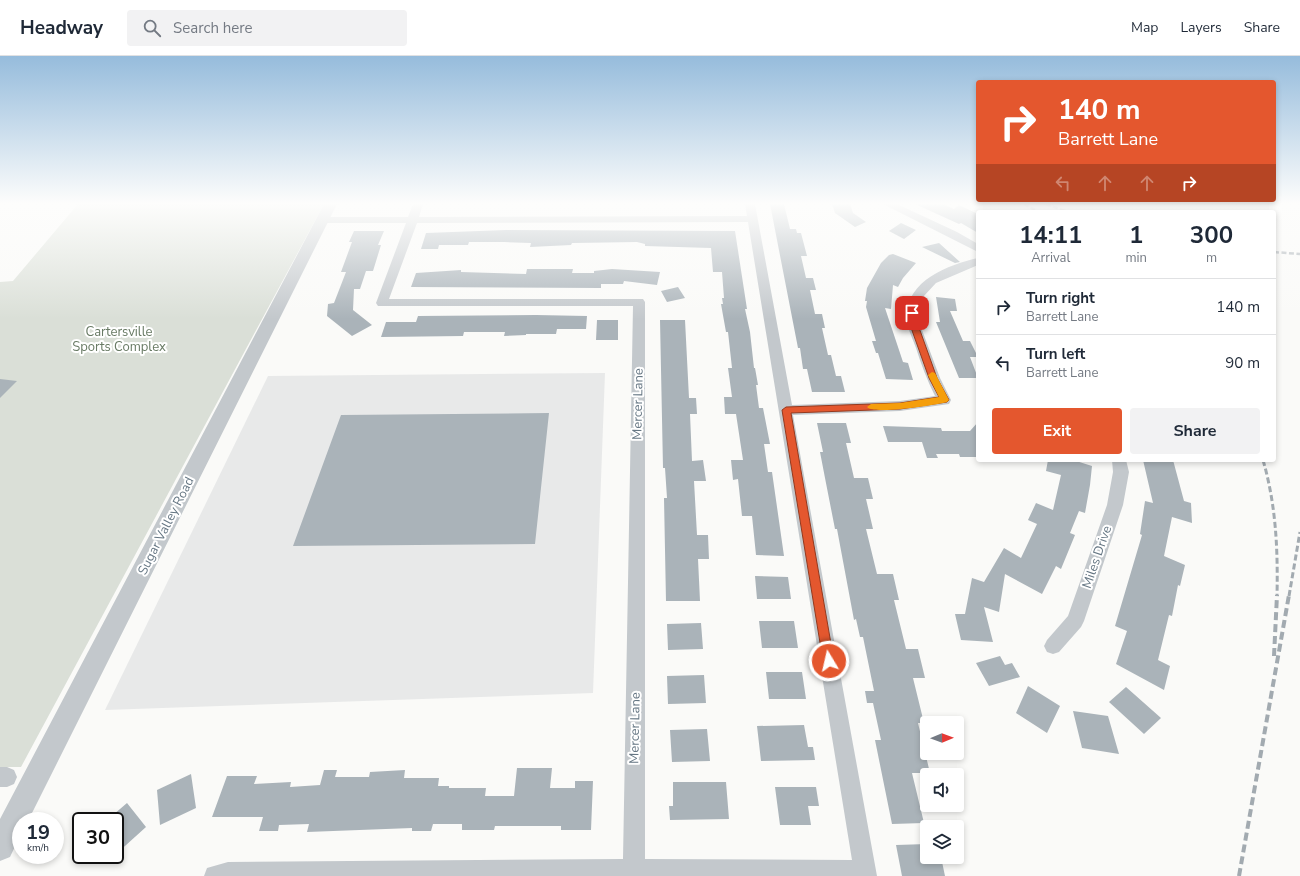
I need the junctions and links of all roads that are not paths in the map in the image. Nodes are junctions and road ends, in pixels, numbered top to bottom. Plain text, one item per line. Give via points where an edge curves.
1 (311, 242) edge
2 (404, 242) edge
3 (756, 242) edge
4 (967, 242) edge
5 (976, 248) edge
6 (976, 262) edge
7 (786, 410) junction
8 (1119, 462) edge
9 (1053, 646) dead end
10 (0, 847) edge
11 (634, 870) junction
12 (866, 873) edge
13 (215, 876) edge

1 - 10 street, Sugar Valley Road
2 - 11 street, Mercer Lane via 382,303 639,302
3 - 7 street
4 - 5 street
6 - 7 street via 937,277 924,285 914,300 913,322 933,378 944,400 900,406
7 - 12 street
8 - 9 street, Miles Drive via 1121,472 1115,505 1075,621
11 - 12 street
11 - 13 street via 228,872

